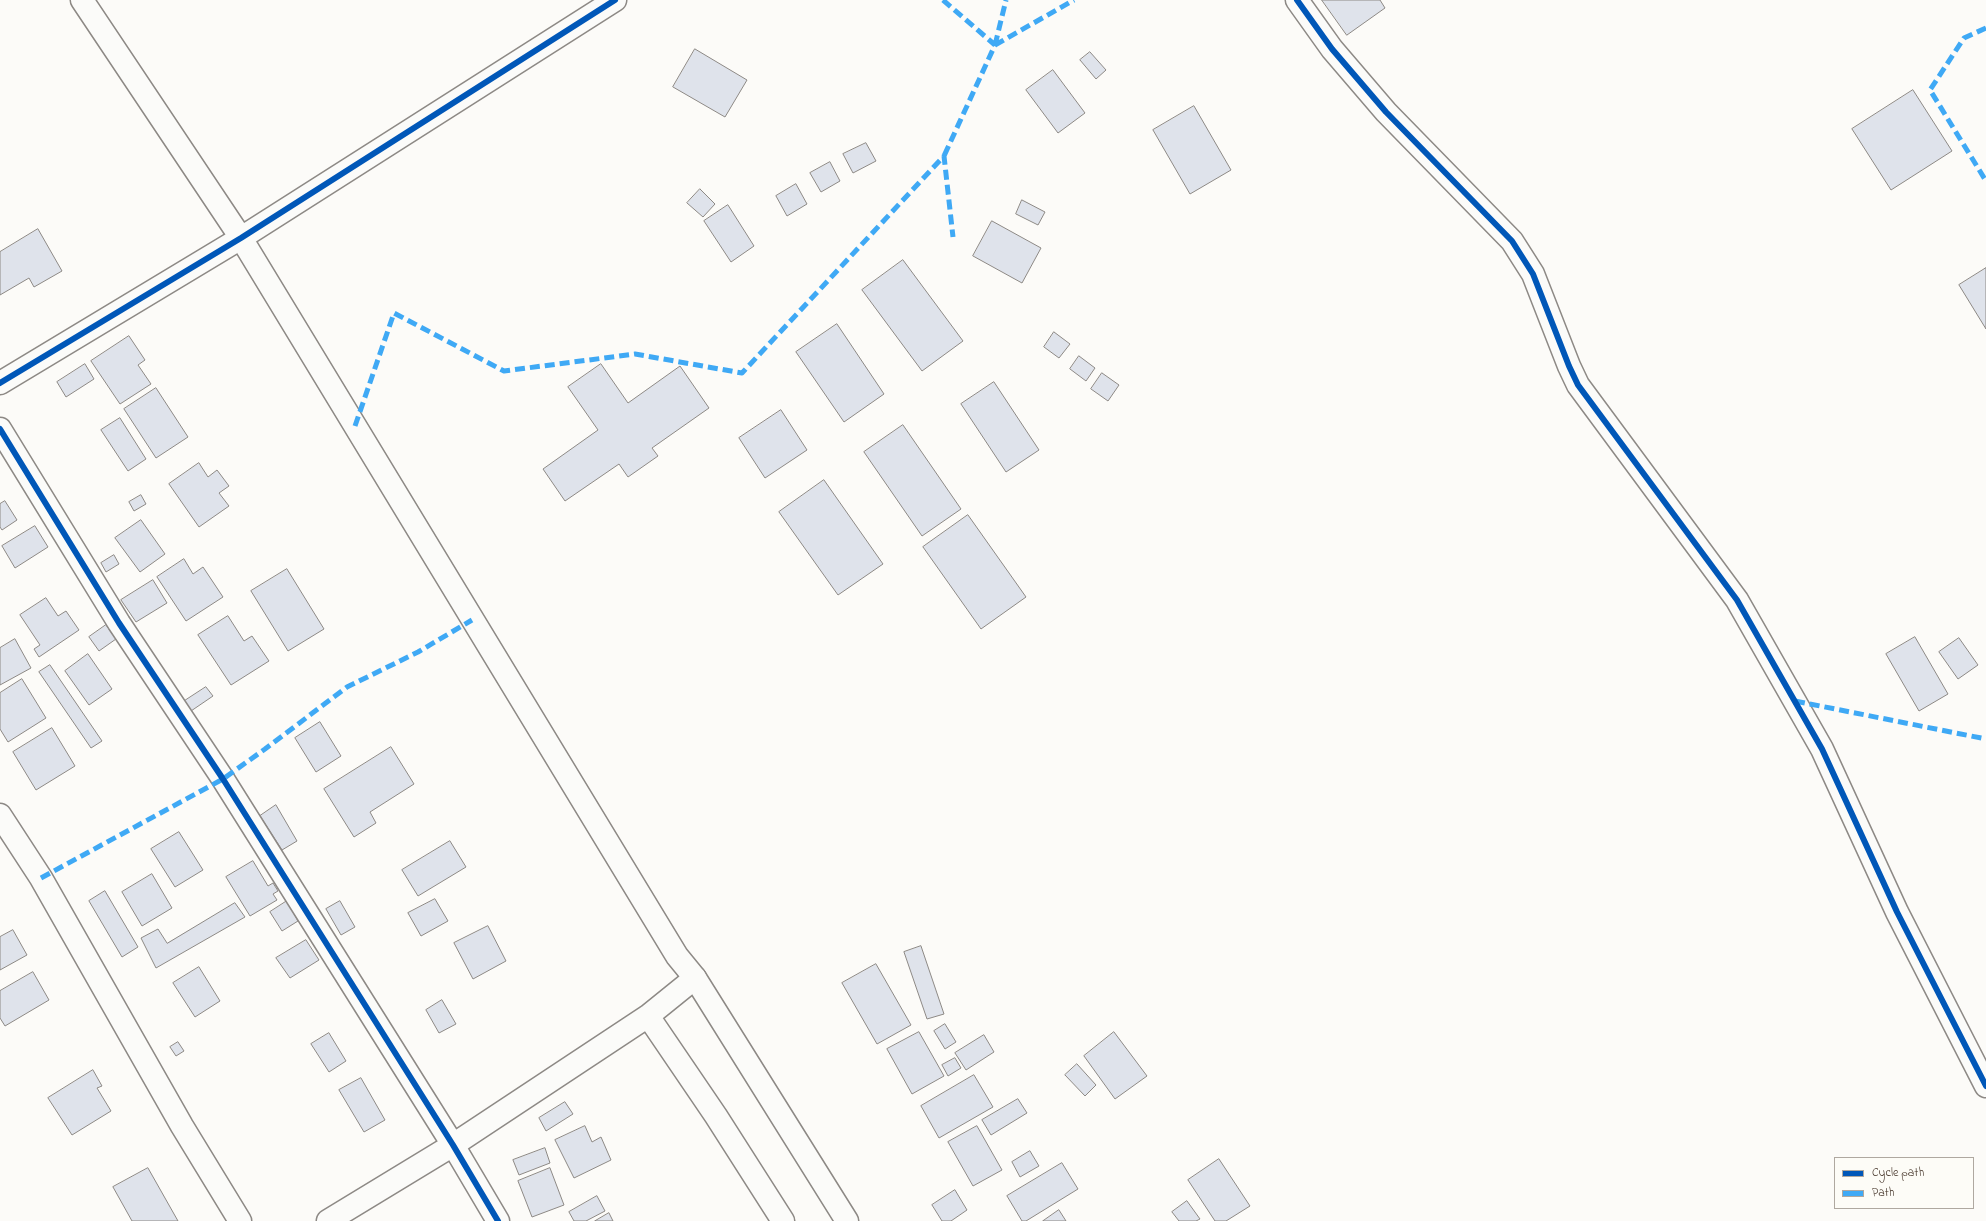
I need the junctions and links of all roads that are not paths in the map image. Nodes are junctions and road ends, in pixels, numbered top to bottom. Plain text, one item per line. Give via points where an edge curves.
1 (82, 0) edge
2 (615, 0) edge
3 (1297, 0) edge
4 (241, 238) junction
5 (0, 383) edge
6 (0, 429) edge
7 (0, 815) edge
8 (694, 978) junction
9 (648, 1016) junction
10 (1986, 1086) edge
11 (453, 1145) junction
12 (240, 1221) edge
13 (328, 1221) edge
14 (498, 1221) edge
15 (783, 1221) edge
16 (847, 1221) edge

1 - 4 street
2 - 4 street
3 - 10 street via 1332,48 1386,112 1512,241 1533,274 1578,385 1737,600 1822,749 1897,912
4 - 5 street
4 - 8 street via 677,956
6 - 11 street via 119,623 223,779
7 - 12 street via 41,878 182,1126
8 - 9 street
8 - 16 street
9 - 11 street
9 - 15 street
11 - 13 street
11 - 14 street

